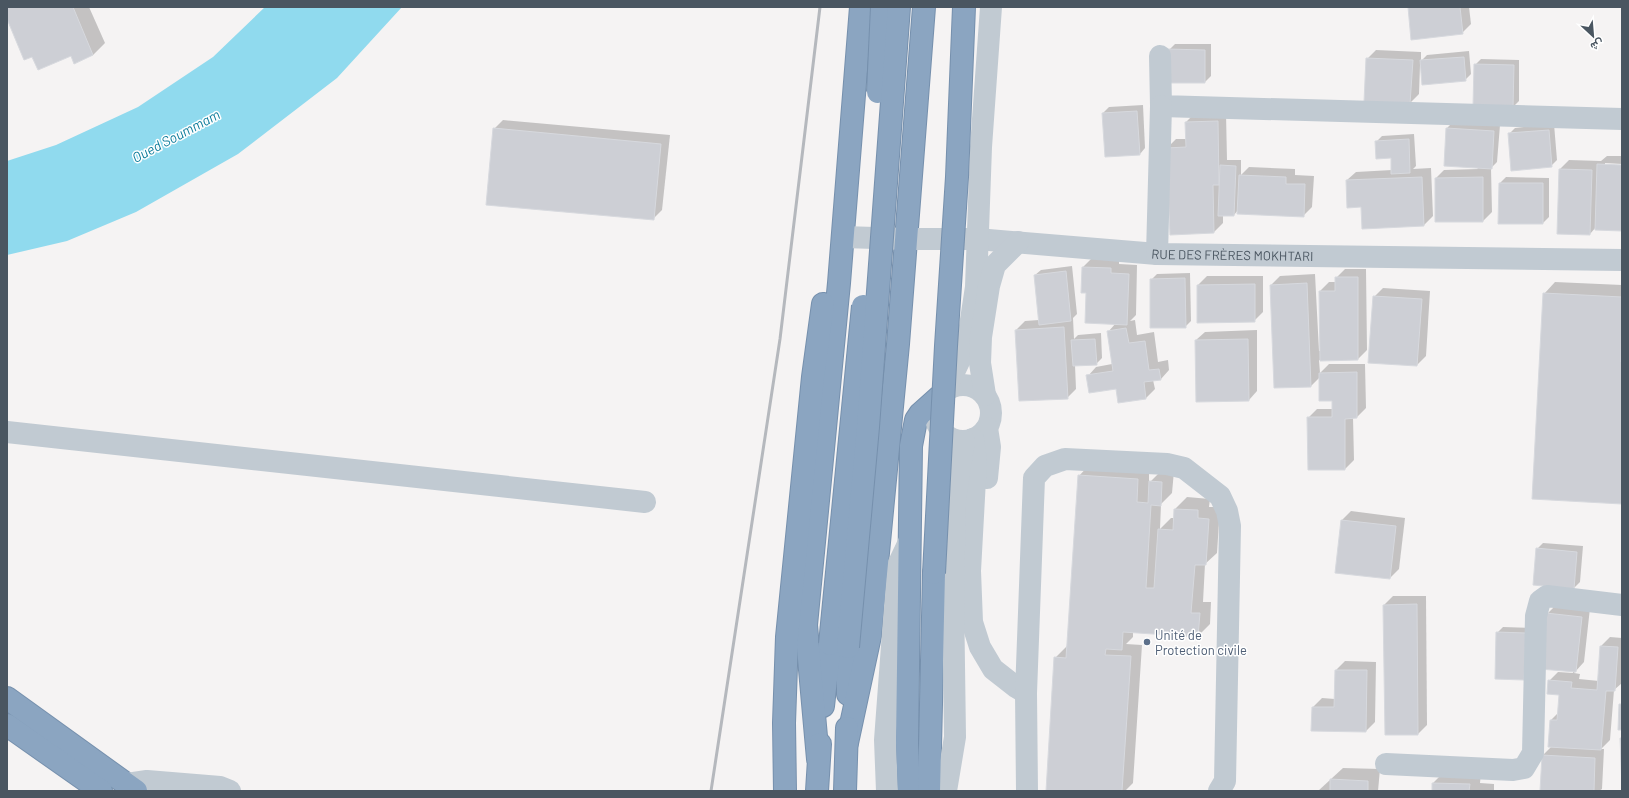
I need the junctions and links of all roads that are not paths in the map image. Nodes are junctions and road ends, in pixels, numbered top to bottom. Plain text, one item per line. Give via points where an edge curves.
1 (861, 7) edge
2 (882, 7) edge
3 (899, 7) edge
4 (924, 7) edge
5 (964, 7) edge
6 (991, 7) edge
7 (1160, 56) dead end
8 (1161, 106) junction
9 (1622, 119) edge
10 (843, 236) junction
11 (907, 239) junction
12 (977, 239) junction
13 (1018, 242) junction
14 (1157, 254) junction
15 (1622, 260) edge
16 (942, 394) junction
17 (985, 395) junction
18 (7, 432) edge
19 (975, 436) junction
20 (645, 502) dead end
21 (909, 542) junction
22 (1622, 605) edge
23 (839, 645) junction
24 (1027, 682) junction
25 (7, 698) edge
26 (7, 725) edge
27 (847, 743) junction
28 (818, 759) junction
29 (1386, 764) dead end
30 (132, 788) edge
31 (101, 791) edge
32 (230, 791) edge
33 (785, 791) edge
34 (816, 791) edge
35 (845, 791) edge
36 (887, 791) edge
37 (909, 791) edge
38 (929, 791) edge
39 (946, 791) edge
40 (1027, 791) edge
41 (1219, 791) edge

1 - 10 highway
2 - 23 highway, bridge via 878,107
3 - 23 highway, bridge via 868,427
4 - 11 highway
5 - 38 highway, bridge via 957,177 936,515
6 - 12 street
7 - 8 street
8 - 9 street
8 - 14 street
10 - 11 street, RUE DES FRÈRES MOKHTARI
10 - 28 highway via 806,625
10 - 33 highway via 824,300 813,377 787,637
11 - 12 street, RUE DES FRÈRES MOKHTARI
11 - 27 highway via 870,636
12 - 13 street, RUE DES FRÈRES MOKHTARI
12 - 16 street via 976,287 969,333 963,353
13 - 14 street, RUE DES FRÈRES MOKHTARI
13 - 17 street via 995,265 990,286 981,337 980,363
14 - 15 street, RUE DES FRÈRES MOKHTARI
16 - 17 street via 953,386 962,385 978,389
16 - 19 street via 935,414 941,431 952,438
16 - 21 highway via 916,420 911,446
17 - 19 street via 991,411 990,420
18 - 20 street
19 - 24 street via 970,571 972,622 980,647 993,669 1016,688
19 - 39 street via 955,499 955,737
21 - 36 street via 898,565 885,740
21 - 37 highway
22 - 29 street via 1547,596 1540,601 1536,616 1533,753 1524,768 1513,770
23 - 27 highway
23 - 28 highway
24 - 40 street
24 - 41 street via 1034,478 1045,466 1065,459 1167,464 1184,468 1220,496 1230,526 1225,781
25 - 30 highway
26 - 31 highway
27 - 35 highway
28 - 34 highway
30 - 32 street via 147,781 220,787

